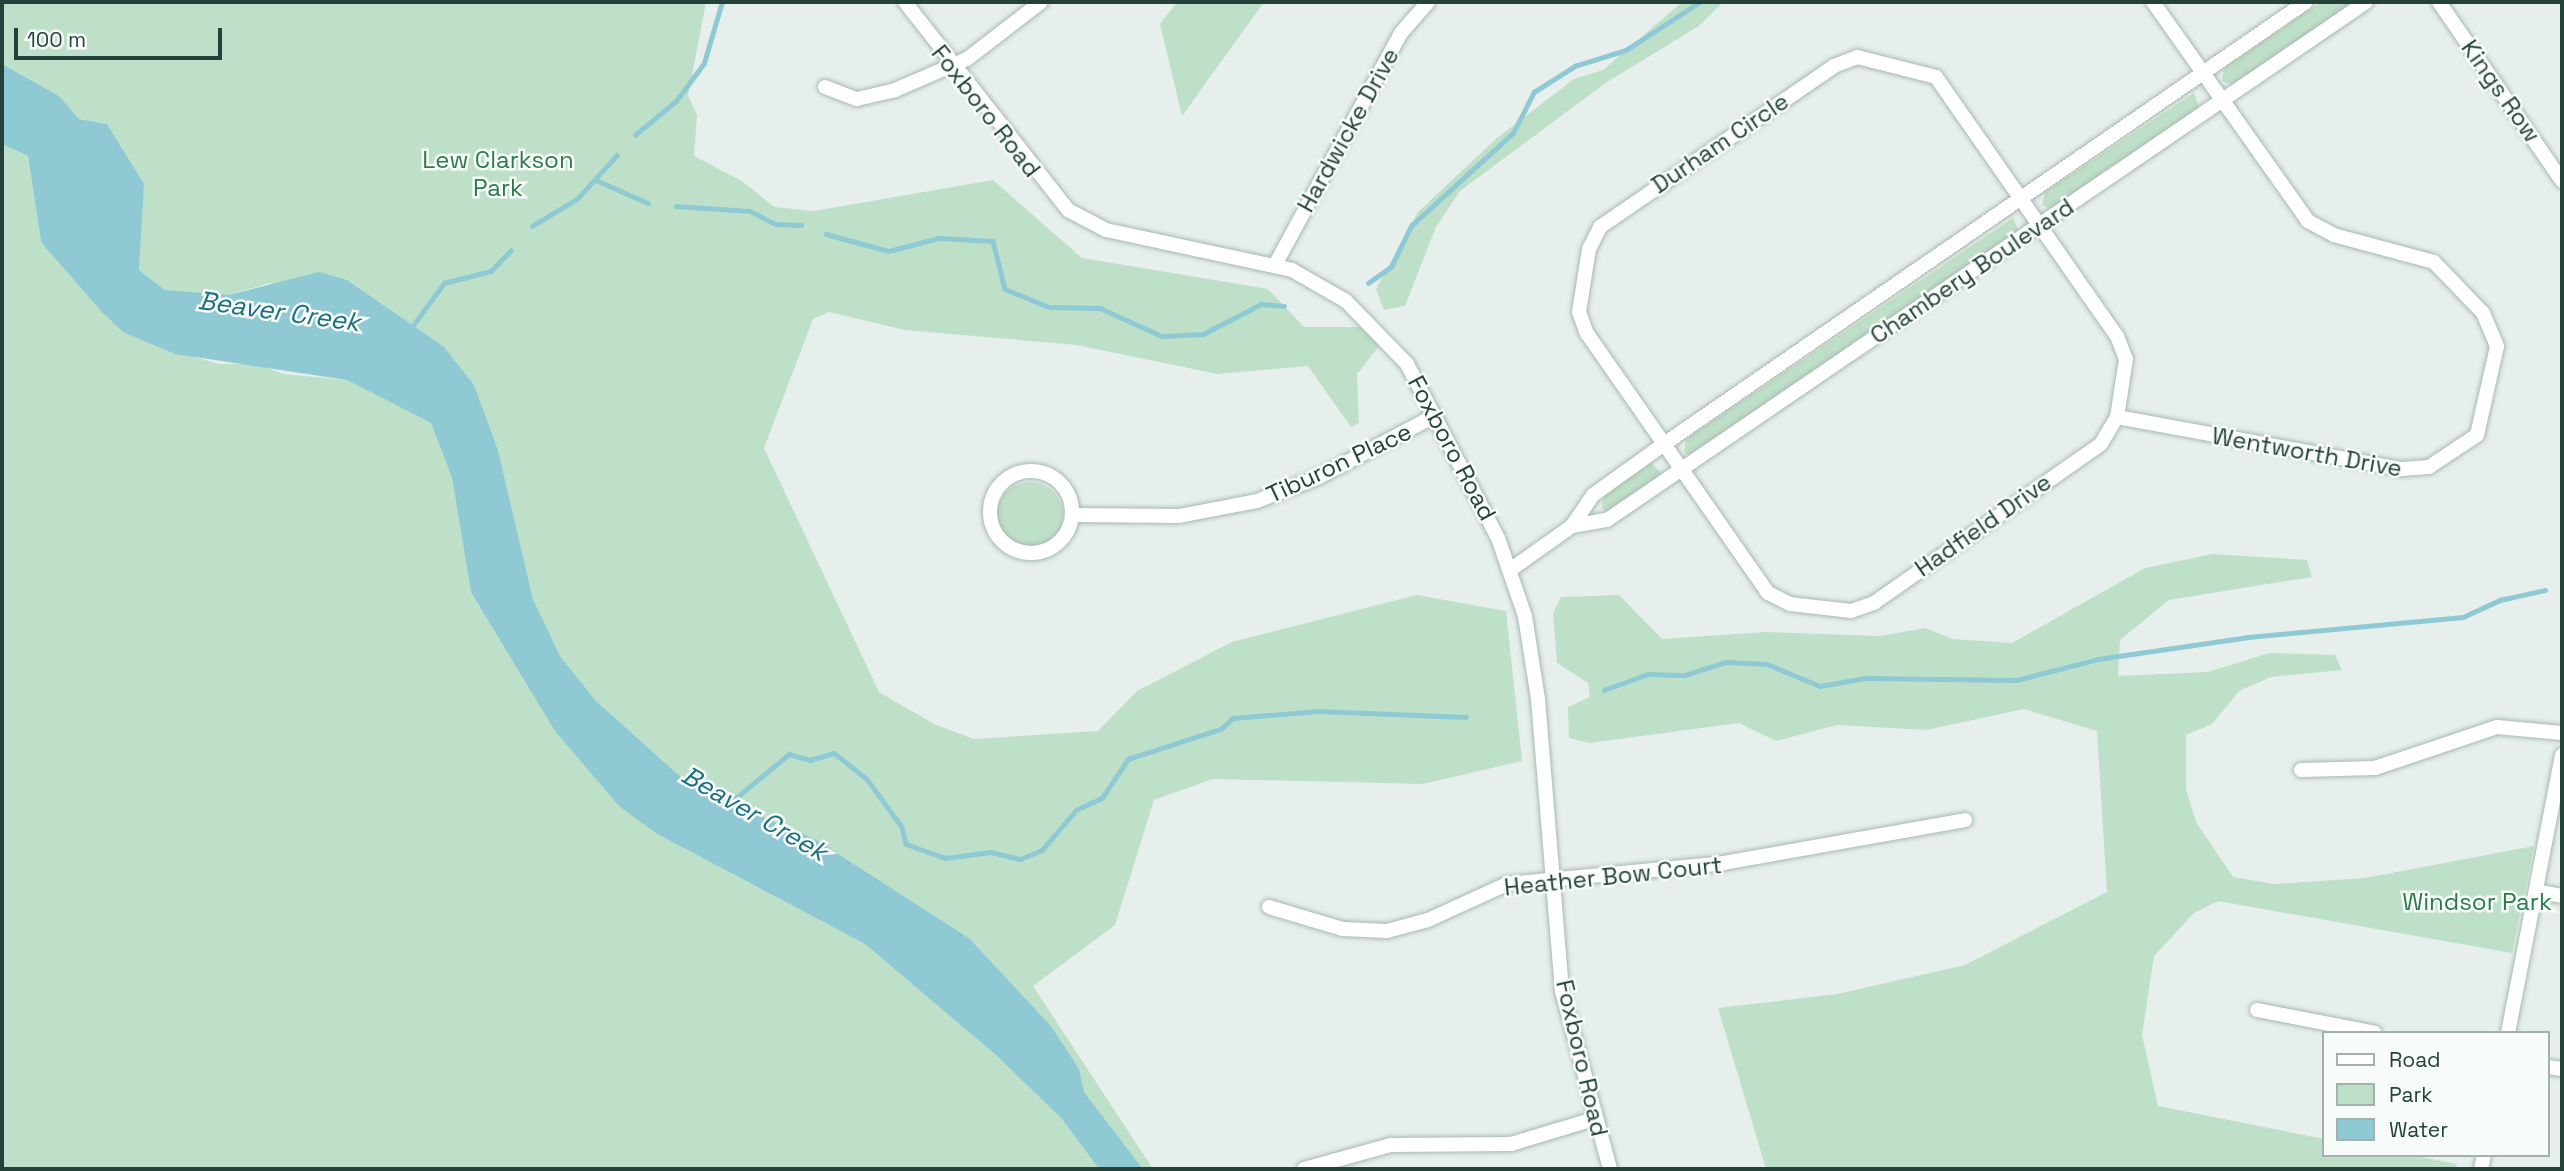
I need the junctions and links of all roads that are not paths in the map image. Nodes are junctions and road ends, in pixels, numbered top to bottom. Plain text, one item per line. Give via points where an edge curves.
1 (905, 2) edge
2 (1041, 2) edge
3 (1428, 2) edge
4 (2153, 2) edge
5 (2306, 2) edge
6 (2366, 2) edge
7 (2439, 2) edge
8 (951, 65) junction
9 (2201, 74) junction
10 (825, 87) dead end
11 (2220, 101) junction
12 (2562, 181) edge
13 (2023, 198) junction
14 (2040, 224) junction
15 (1275, 265) junction
16 (1436, 415) junction
17 (2117, 417) junction
18 (1664, 444) junction
19 (1682, 471) junction
20 (1072, 515) junction
21 (1572, 526) junction
22 (1510, 570) junction
23 (2562, 733) edge
24 (2562, 755) edge
25 (2301, 770) dead end
26 (1965, 820) dead end
27 (1553, 882) junction
28 (2536, 891) junction
29 (2562, 896) edge
30 (1269, 907) dead end
31 (2258, 1010) dead end
32 (2365, 1031) edge
33 (2508, 1031) edge
34 (1594, 1119) junction
35 (1304, 1169) edge
36 (1610, 1169) edge

1 - 8 street, Foxboro Road
2 - 8 street via 985,47
3 - 15 street, Hardwicke Drive via 1401,33
4 - 9 street
5 - 9 street, Chambery Boulevard
6 - 11 street, Chambery Boulevard
7 - 12 street, Kings Row
8 - 10 street via 857,99
8 - 15 street, Foxboro Road via 1052,195 1085,221
9 - 11 street, Wentworth Drive
9 - 13 street, Chambery Boulevard
11 - 14 street, Chambery Boulevard
11 - 17 street, Wentworth Drive via 2308,221 2334,235 2423,256 2459,283 2490,323 2497,346 2484,421 2448,458 2414,470
13 - 14 street, Hadfield Drive
13 - 18 street, Chambery Boulevard
13 - 18 street, Durham Circle via 1936,77 1857,57 1834,66 1620,211 1593,237 1578,312 1587,334
14 - 17 street, Hadfield Drive via 2123,347
14 - 19 street, Chambery Boulevard
15 - 16 street, Foxboro Road via 1320,284 1368,318 1407,364
16 - 20 street, Tiburon Place via 1319,477 1257,501 1179,516
16 - 22 street, Foxboro Road
17 - 19 street, Hadfield Drive via 2101,443 1874,603 1851,611 1790,604 1768,593
18 - 19 street, Hadfield Drive
18 - 21 street, Chambery Boulevard via 1593,495
19 - 21 street, Chambery Boulevard via 1607,520
20 - 20 street via 1062,485 1034,471 1004,481 990,512 1003,542 1035,553 1064,536
21 - 22 street, Chambery Boulevard
22 - 27 street, Foxboro Road via 1533,659
23 - 25 street via 2497,727 2375,768
24 - 28 street
26 - 27 street, Heather Bow Court via 1766,858
27 - 30 street, Heather Bow Court via 1507,884 1428,920 1387,931 1343,929
27 - 34 street, Foxboro Road via 1562,990
28 - 29 street
28 - 33 street
31 - 32 street
34 - 35 street via 1511,1144 1391,1145
34 - 36 street, Foxboro Road

